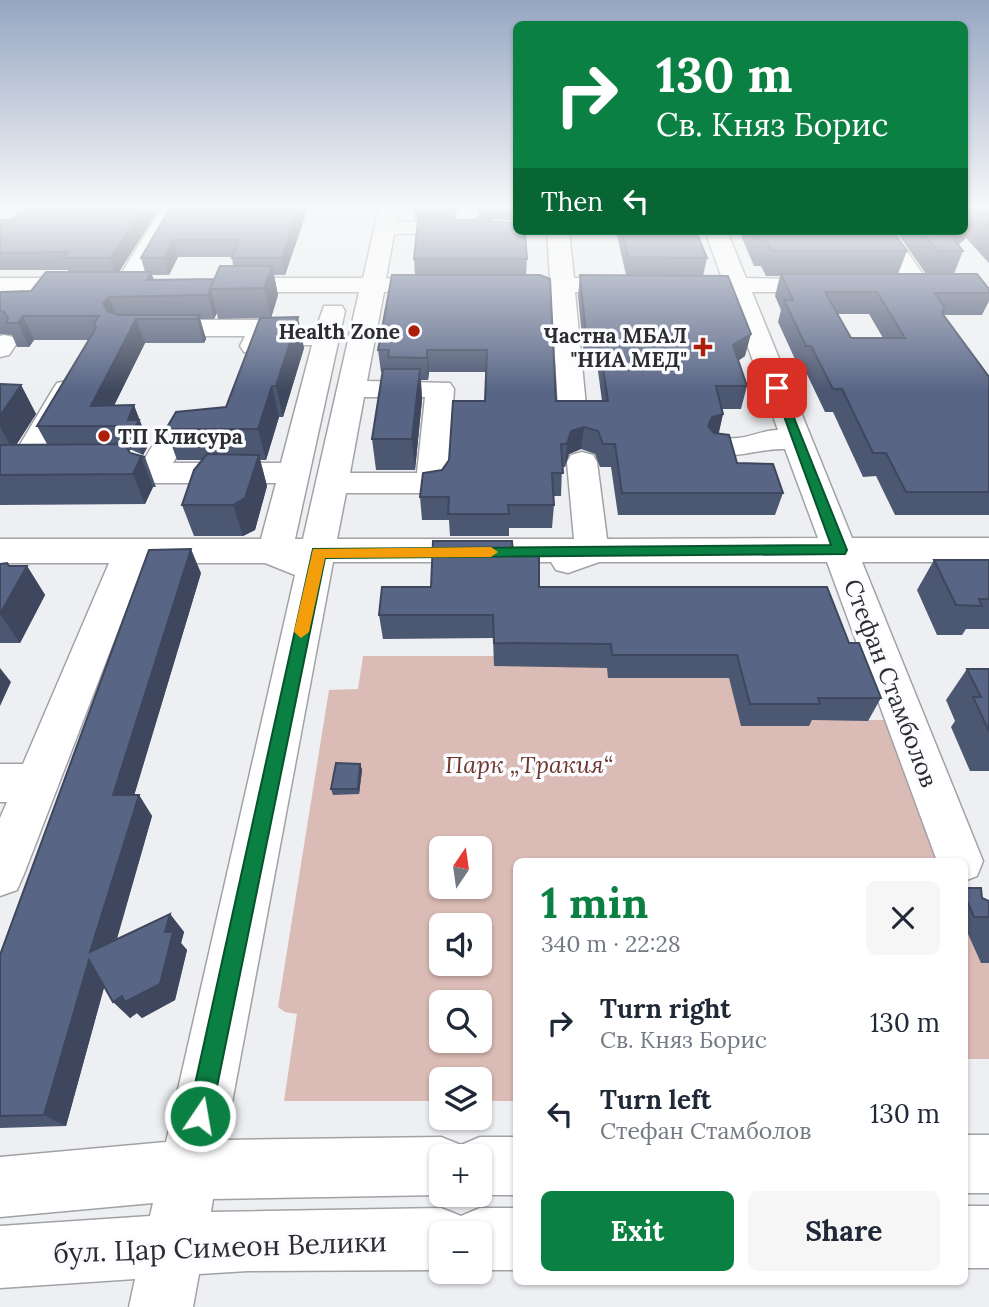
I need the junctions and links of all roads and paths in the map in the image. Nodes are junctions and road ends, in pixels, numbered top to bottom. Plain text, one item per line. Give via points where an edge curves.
1 (136, 269) edge
2 (366, 269) edge
3 (562, 269) edge
4 (731, 269) edge
5 (908, 269) edge
6 (361, 281) junction
7 (0, 285) edge
8 (126, 285) junction
9 (154, 285) edge
10 (196, 285) edge
11 (413, 285) edge
12 (481, 285) edge
13 (563, 285) junction
14 (737, 285) junction
15 (854, 285) edge
16 (893, 285) edge
17 (919, 286) junction
18 (947, 286) edge
19 (290, 300) dead end
20 (127, 328) edge
21 (281, 328) junction
22 (328, 332) junction
23 (245, 366) edge
24 (78, 370) edge
25 (351, 389) junction
26 (24, 400) edge
27 (61, 400) junction
28 (231, 403) edge
29 (572, 406) edge
30 (797, 440) junction
31 (720, 447) edge
32 (582, 462) dead end
33 (25, 463) edge
34 (294, 473) junction
35 (332, 483) junction
36 (839, 550) junction
37 (989, 550) edge
38 (0, 551) edge
39 (388, 552) junction
40 (592, 552) junction
41 (130, 553) junction
42 (303, 559) junction
43 (435, 570) edge
44 (512, 571) edge
45 (18, 783) edge
46 (959, 858) edge
47 (0, 874) edge
48 (968, 1164) edge
49 (989, 1164) edge
50 (429, 1166) edge
51 (492, 1166) edge
52 (513, 1166) edge
53 (188, 1170) junction
54 (0, 1187) edge
55 (968, 1237) edge
56 (989, 1237) edge
57 (429, 1239) edge
58 (492, 1239) edge
59 (513, 1239) edge
60 (173, 1244) junction
61 (0, 1257) edge
62 (161, 1307) edge

1 - 8 street
2 - 6 street
3 - 13 street
4 - 14 street, Стефан Стамболов
5 - 17 street
6 - 10 street
6 - 11 street
6 - 22 street via 339,288
6 - 25 street
7 - 8 street
8 - 9 street
12 - 13 street
13 - 14 street
13 - 29 street
14 - 15 street
14 - 30 street, Стефан Стамболов
16 - 17 street
17 - 18 street
19 - 21 street
20 - 21 street
21 - 22 street
22 - 23 street via 254,341
22 - 34 street
24 - 27 street
25 - 35 street
25 - 35 street via 440,389 432,483
26 - 27 street
27 - 33 street
28 - 34 street via 221,428 185,428 172,435 154,472
30 - 31 street via 765,439 746,447
30 - 36 street, Стефан Стамболов
32 - 40 street
34 - 42 street
35 - 42 street
36 - 37 street
36 - 40 street
36 - 46 street, Стефан Стамболов
38 - 41 street
39 - 40 street
39 - 42 street
39 - 43 street
40 - 44 street via 548,568
41 - 42 street
41 - 45 street
42 - 53 street
45 - 47 street
48 - 49 street
50 - 53 street
51 - 52 street
53 - 54 street
53 - 60 street
55 - 56 street
57 - 60 street, бул. Цар Симеон Велики
58 - 59 street
60 - 61 street, бул. Цар Симеон Велики
60 - 62 street

